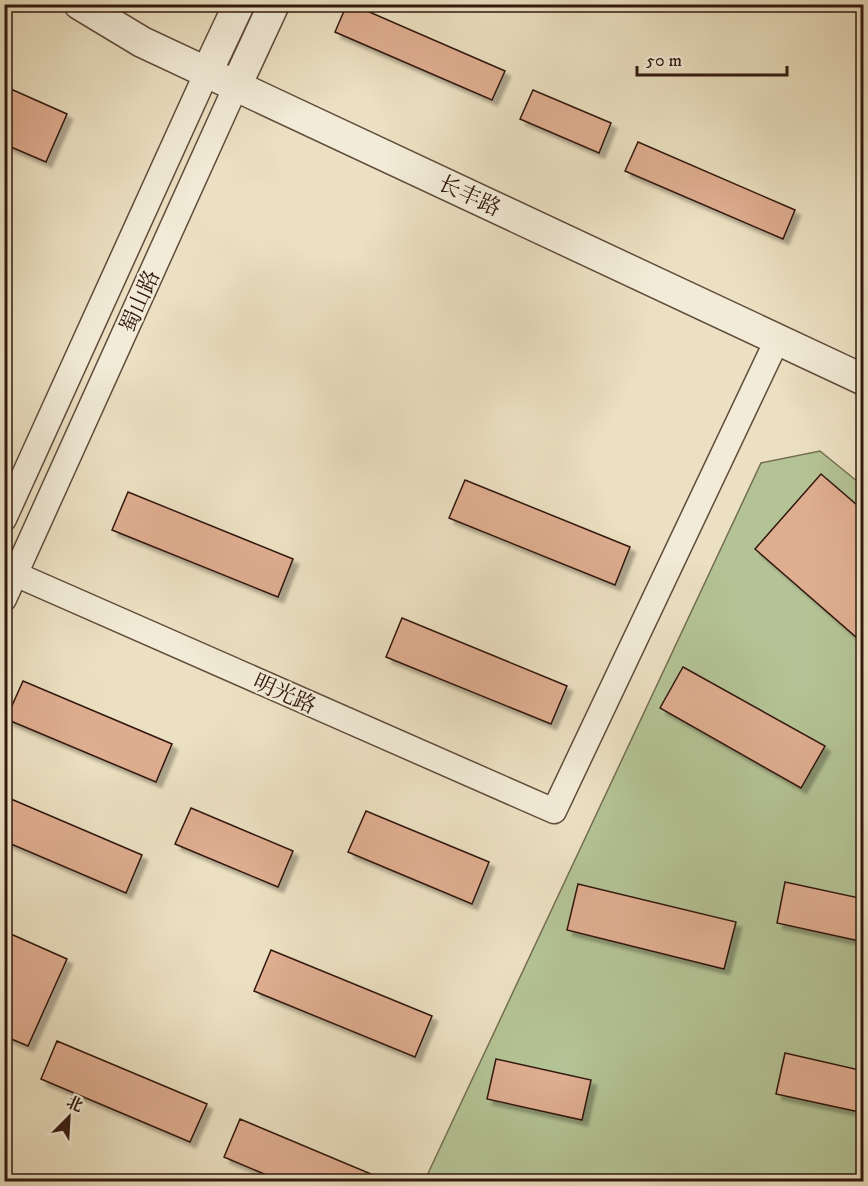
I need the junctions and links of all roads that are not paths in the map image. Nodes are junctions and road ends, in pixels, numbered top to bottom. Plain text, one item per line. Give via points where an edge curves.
1 (79, 4) edge
2 (239, 4) edge
3 (274, 4) edge
4 (207, 72) junction
5 (236, 86) junction
6 (777, 340) junction
7 (864, 380) edge
8 (4, 519) edge
9 (8, 571) edge
10 (4, 599) edge

1 - 4 street, 长丰路 via 142,42
2 - 4 street, 蜀山路
3 - 5 street, 蜀山路
4 - 5 street, 长丰路
4 - 8 street, 蜀山路
5 - 6 street, 长丰路
5 - 9 street, 蜀山路
6 - 7 street, 长丰路
6 - 9 street, 明光路 via 554,811
9 - 10 street, 蜀山路

